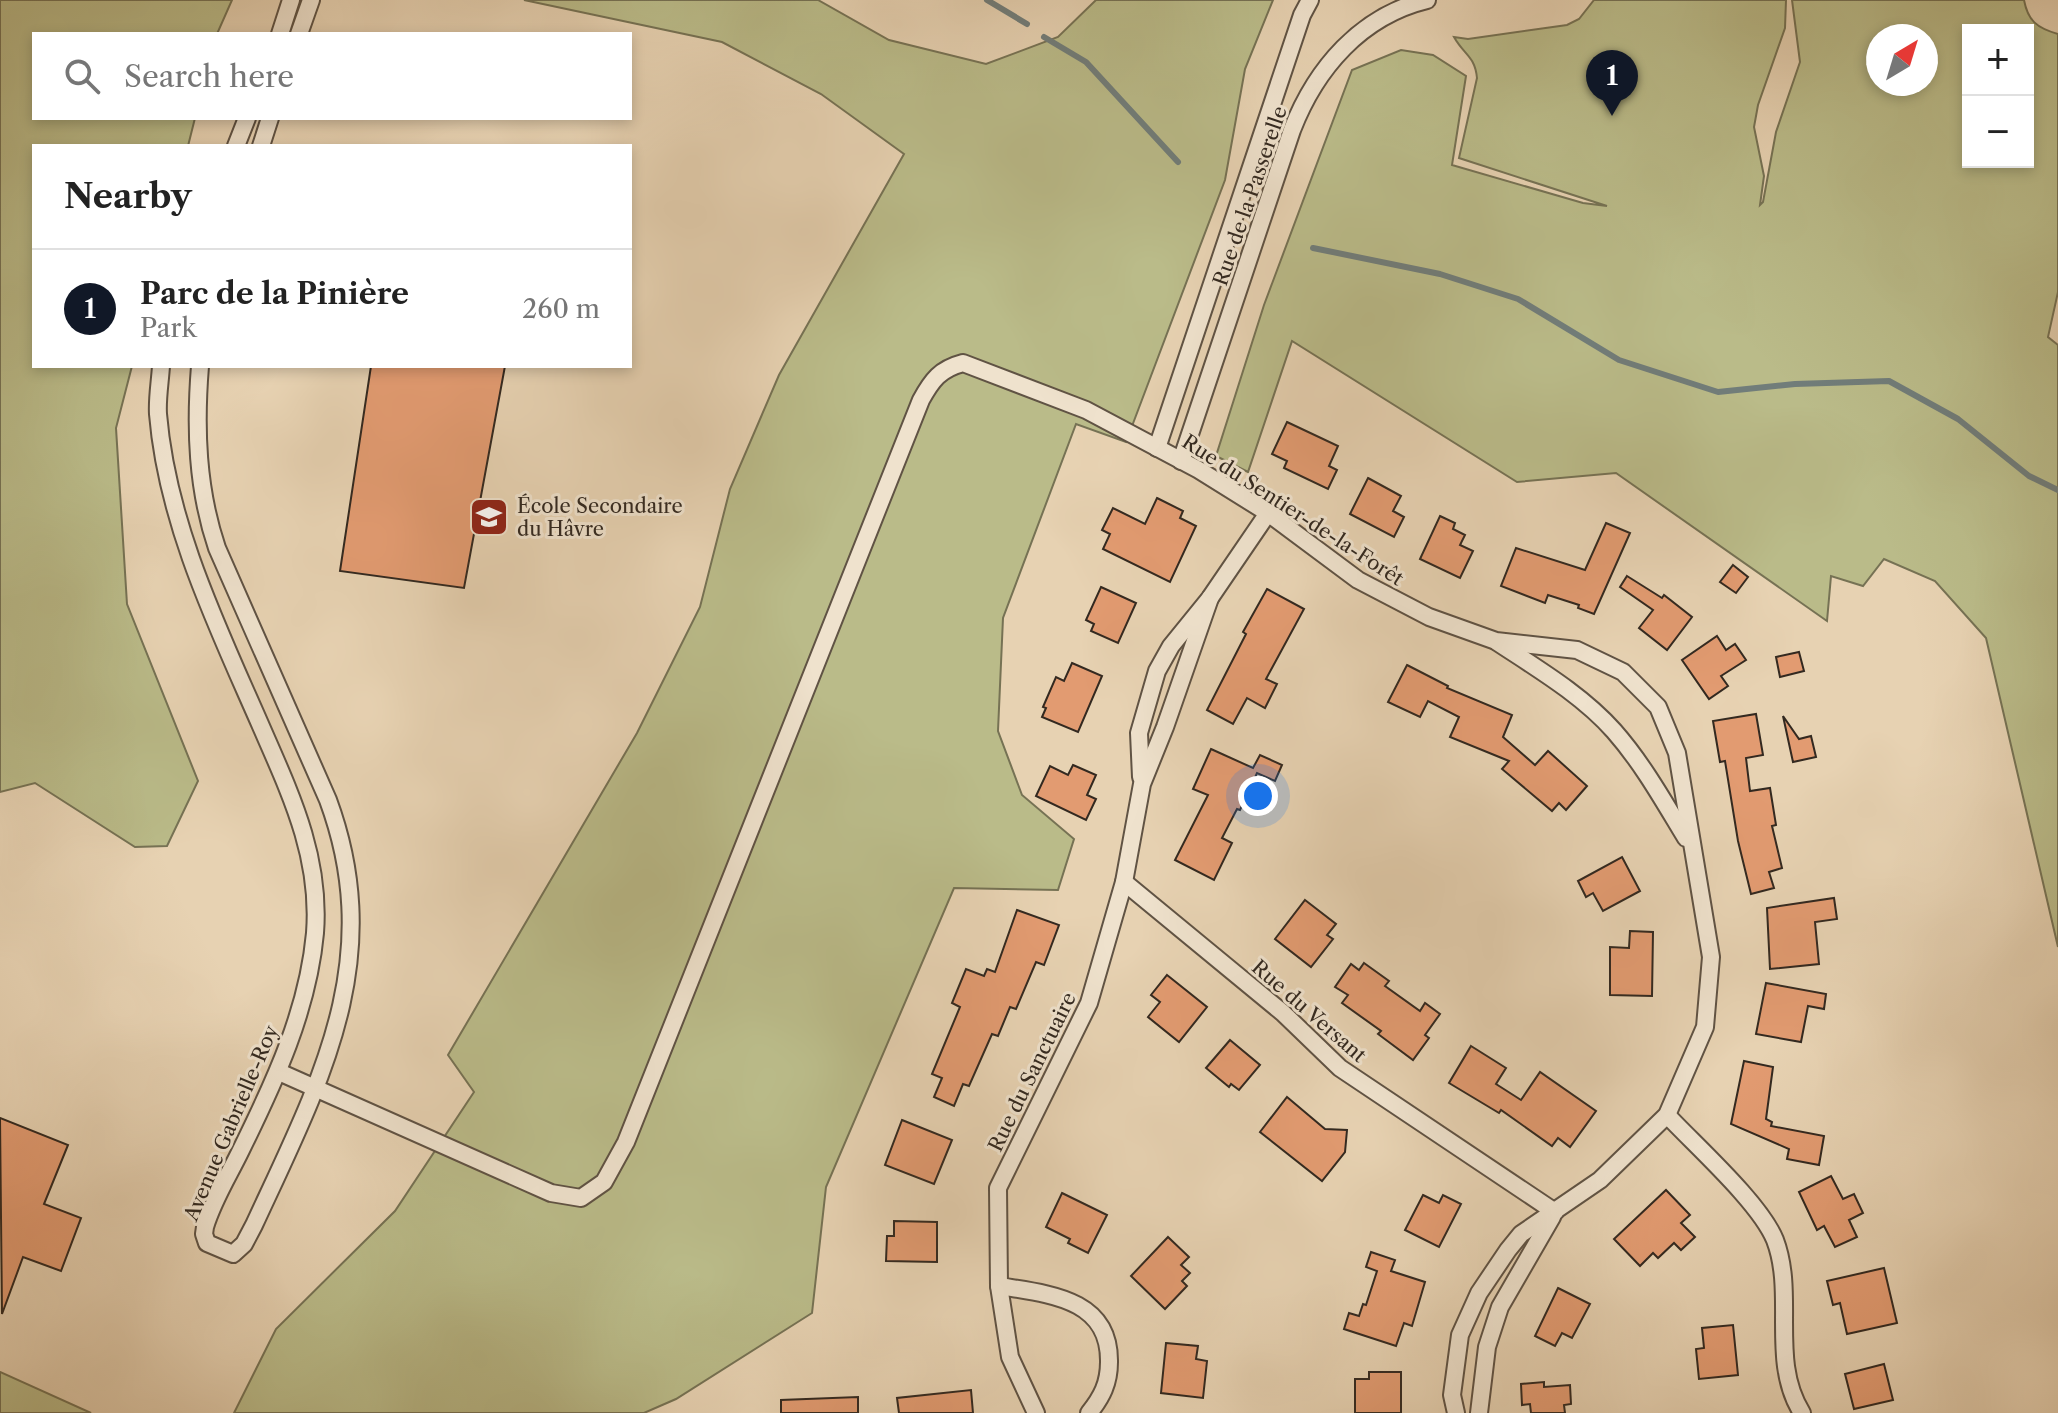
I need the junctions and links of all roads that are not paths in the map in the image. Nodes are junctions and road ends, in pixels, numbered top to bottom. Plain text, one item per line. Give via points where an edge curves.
1 (291, 0) edge
2 (311, 0) edge
3 (1310, 0) edge
4 (1427, 0) edge
5 (281, 32) edge
6 (300, 32) edge
7 (246, 120) edge
8 (269, 120) edge
9 (237, 144) edge
10 (262, 144) edge
11 (161, 368) edge
12 (200, 368) edge
13 (1157, 448) junction
14 (1181, 461) junction
15 (1268, 513) junction
16 (1210, 598) junction
17 (1496, 641) junction
18 (1142, 784) junction
19 (1692, 847) junction
20 (1124, 882) junction
21 (279, 1072) junction
22 (317, 1089) junction
23 (1667, 1115) junction
24 (1555, 1212) junction
25 (999, 1286) junction
26 (1036, 1413) edge
27 (1089, 1413) edge
28 (1456, 1413) edge
29 (1479, 1413) edge
30 (1802, 1413) edge

1 - 5 street
2 - 6 street
3 - 13 street, Rue de la Passerelle
4 - 14 street, Rue de la Passerelle via 1389,14 1362,33 1326,66 1309,92
7 - 9 street
8 - 10 street
11 - 21 street, Avenue Gabrielle-Roy via 158,411 174,499 207,602 299,813 313,865 313,954
12 - 22 street, Avenue Gabrielle-Roy via 199,461 207,516 328,800 345,861 352,908 350,951 344,996
13 - 14 street, Rue du Sentier-de-la-Forêt
13 - 22 street, Rue du Sentier-de-la-Forêt via 1086,410 985,369 963,363 945,367 933,380 906,435 626,1142 604,1182 593,1191 581,1198 551,1193
14 - 15 street, Rue du Sentier-de-la-Forêt
15 - 16 street, Rue du Sanctuaire
15 - 17 street, Rue du Sentier-de-la-Forêt via 1358,580 1429,617
16 - 18 street, Rue du Sanctuaire
16 - 18 street, Rue du Sanctuaire via 1157,671 1139,733
17 - 19 street, Rue du Sentier-de-la-Forêt via 1578,697 1613,730
17 - 19 street, Rue du Sentier-de-la-Forêt via 1577,650 1623,672 1658,707 1677,753
18 - 20 street, Rue du Sanctuaire
19 - 23 street, Rue du Sentier-de-la-Forêt via 1711,957 1705,1027
20 - 24 street, Rue du Versant via 1283,1013 1340,1068
20 - 25 street, Rue du Sanctuaire via 1089,1003 998,1188
21 - 22 street, Rue du Sentier-de-la-Forêt
21 - 22 street, Avenue Gabrielle-Roy via 207,1219 204,1234 212,1247 233,1254 244,1244
23 - 24 street, Rue du Sentier-de-la-Forêt via 1600,1180
23 - 30 street via 1758,1212 1775,1240 1787,1375
24 - 28 street, Rue du Sentier-de-la-Forêt via 1521,1234 1479,1293 1460,1335 1452,1395
24 - 29 street, Rue du Sentier-de-la-Forêt via 1500,1307 1487,1347
25 - 26 street, Rue du Sanctuaire via 1010,1357
25 - 27 street via 1059,1296 1097,1317 1110,1347 1109,1373 1103,1396

